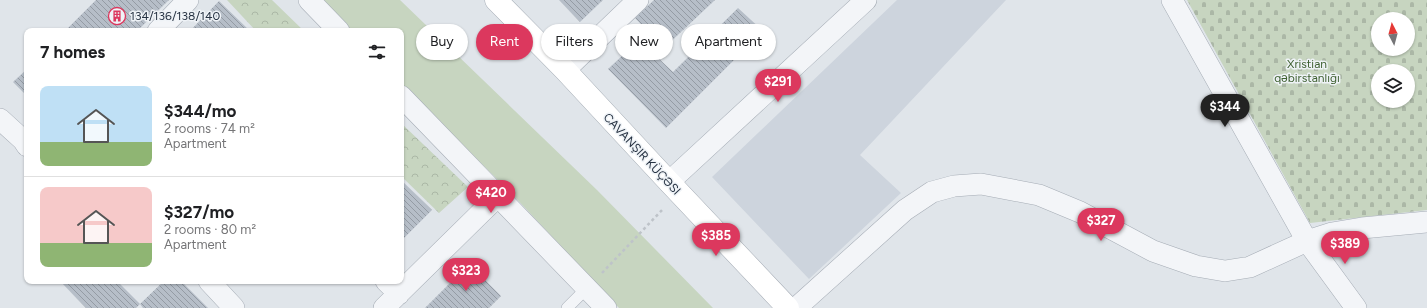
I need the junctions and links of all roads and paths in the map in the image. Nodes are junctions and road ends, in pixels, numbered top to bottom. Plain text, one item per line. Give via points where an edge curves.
1 (188, 0) edge
2 (309, 0) edge
3 (496, 0) edge
4 (638, 0) edge
5 (866, 0) edge
6 (1172, 0) edge
7 (161, 28) edge
8 (336, 28) edge
9 (565, 70) junction
10 (404, 99) edge
11 (0, 119) edge
12 (24, 142) edge
13 (669, 182) junction
14 (497, 197) junction
15 (667, 204) dead end
16 (1427, 222) edge
17 (1307, 241) junction
18 (615, 259) dead end
19 (404, 277) edge
20 (212, 284) edge
21 (393, 287) edge
22 (587, 288) junction
23 (234, 308) edge
24 (384, 308) edge
25 (567, 308) edge
26 (606, 308) edge
27 (788, 308) edge
28 (796, 308) edge
29 (1356, 308) edge

1 - 7 street
2 - 8 street
3 - 9 street, CAVANŞIR KÜÇƏSI
4 - 9 street
5 - 13 street
6 - 17 street
9 - 13 street, CAVANŞIR KÜÇƏSI
10 - 14 street
11 - 12 street
13 - 27 street, CAVANŞIR KÜÇƏSI
14 - 19 street
14 - 22 street
15 - 18 path
16 - 17 street via 1362,228 1332,233
17 - 28 street via 1250,267 1225,271 1196,266 1154,251 1080,212 1039,195 981,184 954,186 932,192 905,210
17 - 29 street
20 - 23 street
21 - 24 street
22 - 25 lane
22 - 26 street

